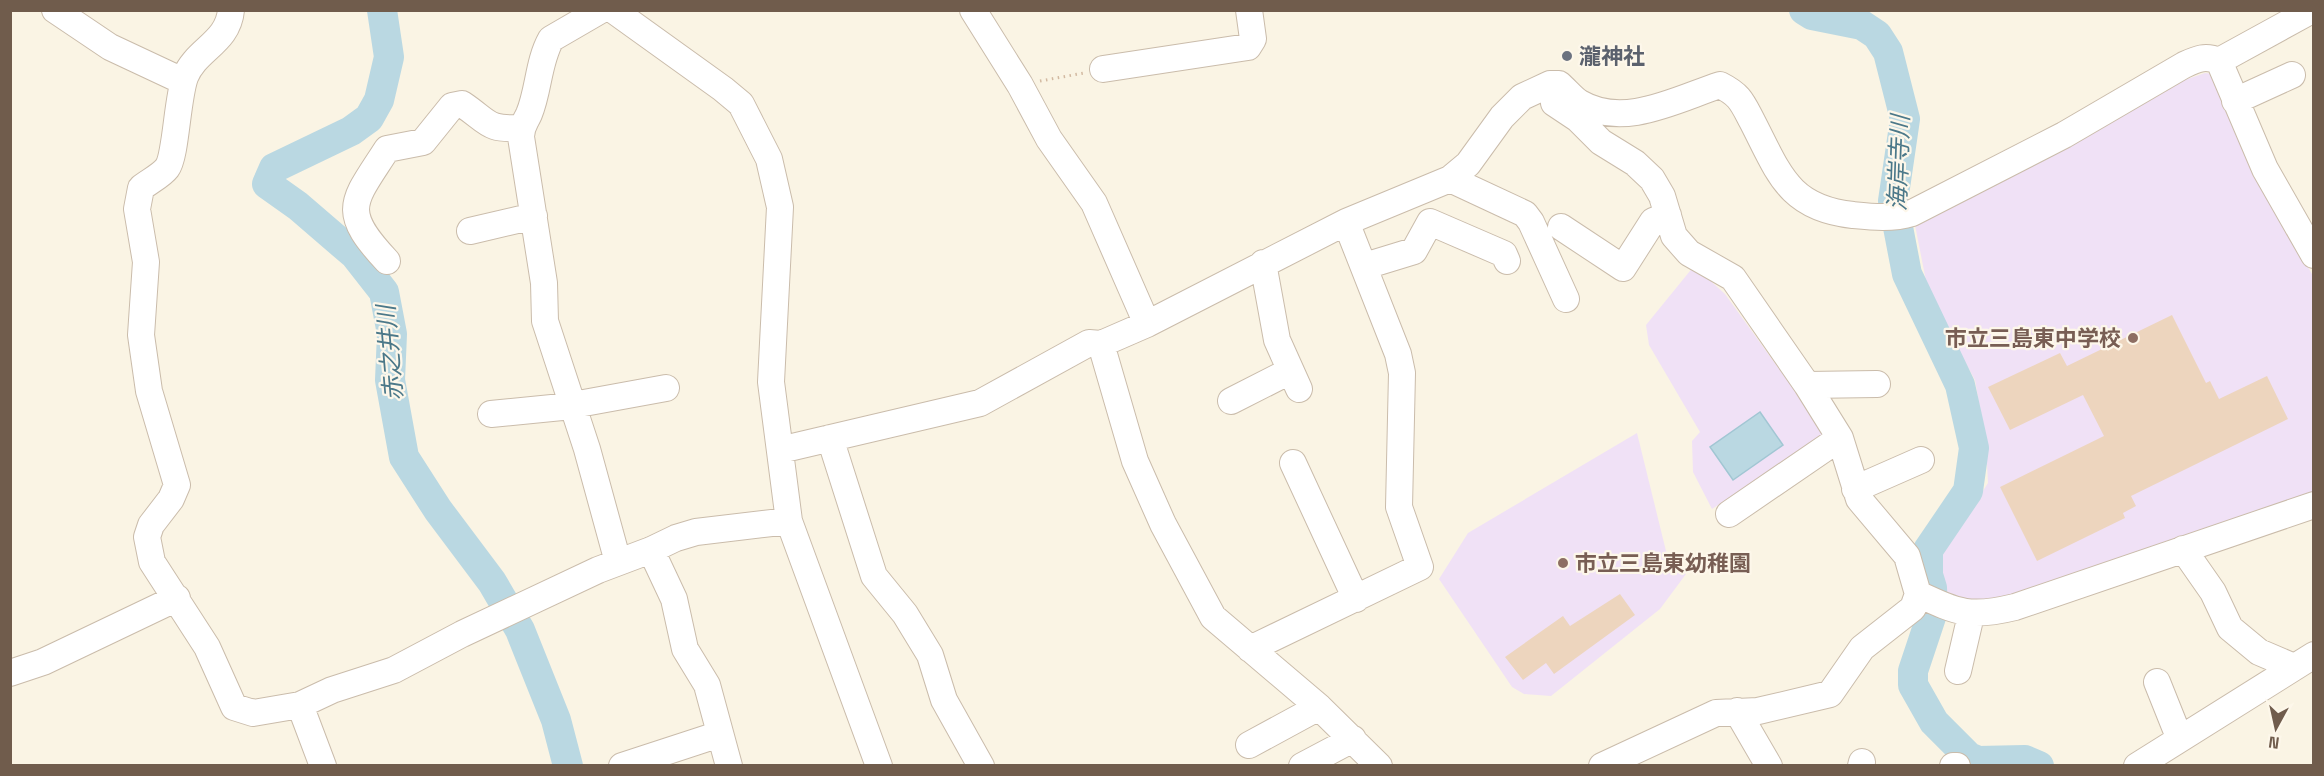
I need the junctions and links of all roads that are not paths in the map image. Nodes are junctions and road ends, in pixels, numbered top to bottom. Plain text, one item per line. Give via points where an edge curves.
1 (55, 10) edge
2 (231, 10) edge
3 (602, 10) edge
4 (613, 10) edge
5 (973, 10) edge
6 (1248, 10) edge
7 (2312, 10) edge
8 (2219, 62) junction
9 (1103, 69) road end
10 (2292, 75) dead end
11 (185, 76) junction
12 (1536, 91) junction
13 (2235, 101) junction
14 (521, 128) junction
15 (1450, 179) junction
16 (1668, 215) junction
17 (534, 216) junction
18 (1346, 222) junction
19 (1561, 227) dead end
20 (470, 231) dead end
21 (2313, 255) edge
22 (387, 261) dead end
23 (1506, 261) dead end
24 (1263, 263) junction
25 (1365, 266) junction
26 (1566, 300) dead end
27 (1147, 324) junction
28 (1101, 344) junction
29 (1877, 384) dead end
30 (1807, 386) junction
31 (666, 388) dead end
32 (1231, 402) dead end
33 (572, 404) junction
34 (492, 414) dead end
35 (830, 438) junction
36 (1840, 438) junction
37 (780, 450) junction
38 (1921, 460) dead end
39 (1293, 463) dead end
40 (1855, 489) junction
41 (2313, 505) edge
42 (1729, 514) dead end
43 (789, 521) junction
44 (2183, 549) junction
45 (651, 550) junction
46 (618, 562) junction
47 (177, 598) junction
48 (1356, 599) junction
49 (1930, 599) junction
50 (1971, 615) junction
51 (1250, 649) junction
52 (2304, 661) edge
53 (1958, 671) dead end
54 (10, 673) edge
55 (2157, 682) dead end
56 (300, 705) junction
57 (1319, 707) junction
58 (1737, 711) junction
59 (720, 734) junction
60 (2179, 737) junction
61 (1353, 739) junction
62 (1249, 745) dead end
63 (1618, 762) edge
64 (323, 765) edge
65 (622, 765) edge
66 (729, 765) edge
67 (879, 765) edge
68 (981, 765) edge
69 (1302, 765) edge
70 (1379, 765) edge
71 (1769, 765) edge
72 (2137, 765) edge

1 - 11 street via 110,47 174,77
2 - 11 street via 229,26 221,38 195,59
3 - 14 street via 551,39 529,116
4 - 37 street via 741,105 769,159 780,207 771,382
5 - 27 street via 1048,139 1094,203
6 - 9 street via 1254,39 1248,47
7 - 8 street
8 - 12 street via 2210,57 2199,58 2064,135 1895,216 1842,214 1802,200 1784,180 1737,94 1720,85 1632,114 1608,114 1580,103 1559,84
8 - 13 street
10 - 13 street
11 - 47 street via 170,161 166,170 141,188 137,209 146,262 141,335 147,380 177,485 147,537 152,562
12 - 15 street via 1522,97 1502,117 1468,164
12 - 16 street via 1578,119 1601,142 1635,163 1652,179
13 - 21 street via 2265,169
14 - 17 street
14 - 22 street via 488,125 462,104 452,106 423,142 387,149 356,197 356,222
15 - 18 street
15 - 26 street via 1526,214
16 - 19 street via 1653,221 1623,268
16 - 30 street via 1674,236 1689,253 1733,278
17 - 20 street
17 - 33 street via 545,321
18 - 24 street
18 - 25 street
23 - 25 street via 1504,254 1430,222 1414,250
24 - 27 street
24 - 32 street via 1277,340 1295,380
25 - 48 street via 1402,373 1399,507 1420,567
27 - 28 street
28 - 35 street via 1089,344 981,403
28 - 51 street via 1135,461 1163,524 1213,617
29 - 30 street
30 - 36 street
31 - 33 street
33 - 34 street
33 - 46 street
35 - 37 street
35 - 68 street via 874,576 930,655 944,700
36 - 40 street
36 - 42 street
37 - 43 street
38 - 40 street
39 - 48 street
40 - 49 street via 1907,556
41 - 44 street
43 - 45 street via 696,532
43 - 67 street
44 - 50 street via 2014,607
44 - 52 street via 2213,592 2230,628 2259,652
45 - 46 street
45 - 59 street via 674,598 685,649 707,685
46 - 56 street via 394,670
47 - 54 street via 43,662
47 - 56 street via 207,647 234,707 253,713
48 - 51 street
49 - 50 street
49 - 58 street via 1862,648 1830,694 1758,711
50 - 53 street
51 - 57 street
52 - 60 street
55 - 60 street
56 - 64 street
57 - 61 street
57 - 62 street
58 - 63 street via 1716,713
58 - 71 street
59 - 65 street
59 - 66 street
60 - 72 street
61 - 69 street
61 - 70 street

